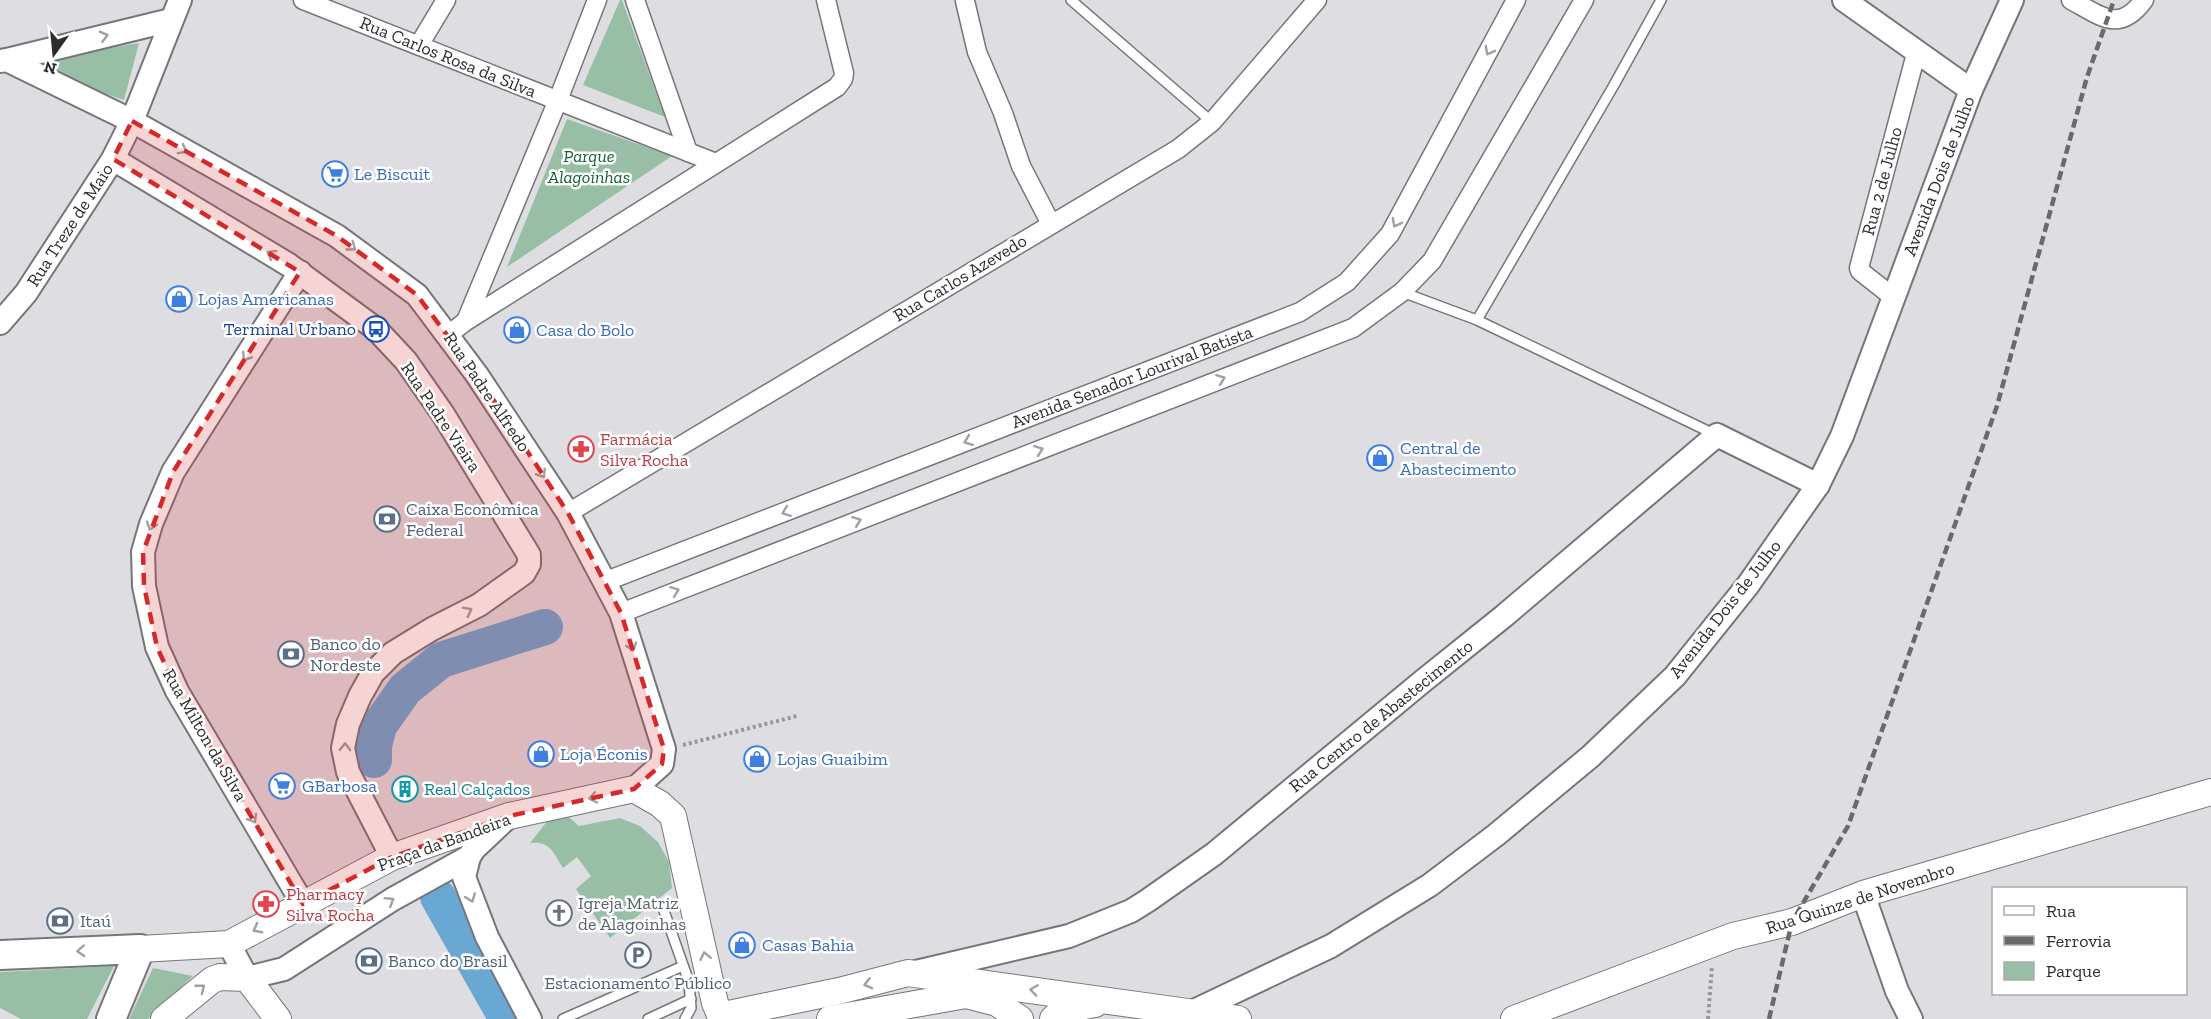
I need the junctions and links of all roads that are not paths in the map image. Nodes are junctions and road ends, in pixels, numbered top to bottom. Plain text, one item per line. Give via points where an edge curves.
1 (303, 0) edge
2 (446, 0) edge
3 (597, 0) edge
4 (635, 0) edge
5 (826, 0) edge
6 (1071, 0) edge
7 (1317, 0) edge
8 (1516, 0) edge
9 (1584, 0) edge
10 (1661, 0) edge
11 (1844, 0) edge
12 (2012, 0) edge
13 (2071, 0) edge
14 (2144, 0) edge
15 (965, 1) edge
16 (175, 10) edge
17 (419, 45) junction
18 (1917, 50) junction
19 (3, 60) edge
20 (1971, 90) junction
21 (558, 100) junction
22 (132, 121) junction
23 (1212, 122) junction
24 (688, 152) junction
25 (113, 159) junction
26 (716, 163) junction
27 (1051, 224) junction
28 (300, 272) junction
29 (1402, 292) junction
30 (1893, 297) junction
31 (1477, 320) junction
32 (0, 323) edge
33 (457, 328) junction
34 (1716, 435) junction
35 (1818, 485) junction
36 (568, 513) junction
37 (604, 582) junction
38 (621, 613) junction
39 (634, 789) junction
40 (2211, 792) edge
41 (509, 816) junction
42 (392, 857) junction
43 (469, 857) junction
44 (1863, 894) junction
45 (303, 904) junction
46 (664, 911) dead end
47 (229, 944) junction
48 (140, 949) junction
49 (0, 955) edge
50 (683, 966) junction
51 (908, 973) junction
52 (247, 978) junction
53 (966, 988) junction
54 (692, 999) junction
55 (1113, 1000) junction
56 (1192, 1015) edge
57 (718, 1016) edge
58 (111, 1019) edge
59 (164, 1019) edge
60 (278, 1019) edge
61 (530, 1019) edge
62 (564, 1019) edge
63 (648, 1019) edge
64 (685, 1019) edge
65 (830, 1019) edge
66 (1020, 1019) edge
67 (1053, 1019) edge
68 (1238, 1019) edge
69 (1514, 1019) edge
70 (1911, 1019) edge

1 - 17 street, Rua Carlos Rosa da Silva
2 - 17 street
3 - 21 street
4 - 24 street
5 - 26 street via 843,79 837,87
6 - 23 lane
7 - 23 street, Rua Carlos Azevedo
8 -> 37 street, Avenida Senador Lourival Batista via 1390,234 1347,282 1300,312
9 - 29 street, Avenida Senador Lourival Batista via 1432,261
10 - 31 lane
11 - 18 street
12 - 20 street, Avenida Dois de Julho
13 - 14 street via 2117,21 2137,10
15 - 27 street via 977,52 1021,166
19 -> 16 street
16 - 22 street, Rua Treze de Maio
17 - 21 street, Rua Carlos Rosa da Silva
18 - 20 street
18 - 30 street, Rua 2 de Julho via 1859,268
19 - 22 street, Rua Padre Alfredo
20 - 30 street, Avenida Dois de Julho
21 - 24 street, Rua Carlos Rosa da Silva
21 - 33 street
22 - 25 street, Rua Treze de Maio
22 -> 33 street, Rua Padre Alfredo via 337,236
23 - 27 street, Rua Carlos Azevedo via 1178,149
24 - 26 street, Rua Carlos Rosa da Silva
28 -> 25 street, Rua Padre Vieira
25 - 32 street, Rua Treze de Maio via 26,293
26 - 33 street
27 - 36 street, Rua Carlos Azevedo
42 -> 28 street, Rua Padre Vieira via 348,772 343,748 360,696 373,673 393,652 479,605 524,573 529,555 443,414 405,361 363,318
28 -> 45 street, Rua Milton da Silva via 173,472 143,552 144,586 157,647 177,691
29 - 31 lane
38 -> 29 street, Avenida Senador Lourival Batista via 1353,328
30 - 35 street, Avenida Dois de Julho via 1842,436
31 - 34 lane
33 -> 36 street, Rua Padre Alfredo
34 - 35 street
34 - 51 street, Rua Centro de Abastecimento via 1504,616 1214,854 1147,901 1069,936
35 - 56 street, Avenida Dois de Julho via 1748,585 1675,676 1592,756 1430,885 1331,946
36 - 37 street, Rua Padre Alfredo
37 - 38 street, Rua Padre Alfredo
38 -> 39 street, Rua Padre Alfredo via 664,749 662,764
39 -> 41 main road, Praça da Bandeira
57 -> 39 main road via 673,816
40 - 44 main road, Rua Quinze de Novembro
41 - 42 main road, Praça da Bandeira
41 - 43 street, Praça da Bandeira
42 - 45 main road, Praça da Bandeira
52 -> 43 street, Praça da Bandeira via 284,969 393,899
43 -> 61 street via 464,877 487,937
44 - 69 main road, Rua Quinze de Novembro via 1792,922 1733,936
44 - 70 street
45 -> 47 main road, Praça da Bandeira
46 - 50 lane
47 - 48 main road, Praça da Bandeira
47 - 52 street
48 -> 49 main road, Praça da Bandeira
48 - 58 main road
50 - 54 lane
50 - 62 lane
51 - 53 main road
51 -> 57 main road
59 -> 52 main road, Praça da Bandeira via 212,980
52 - 60 main road
55 -> 53 main road
53 - 65 main road
53 - 66 main road
54 - 63 lane
54 - 64 lane
55 - 56 main road
55 - 67 main road via 1063,1010
56 - 68 main road

